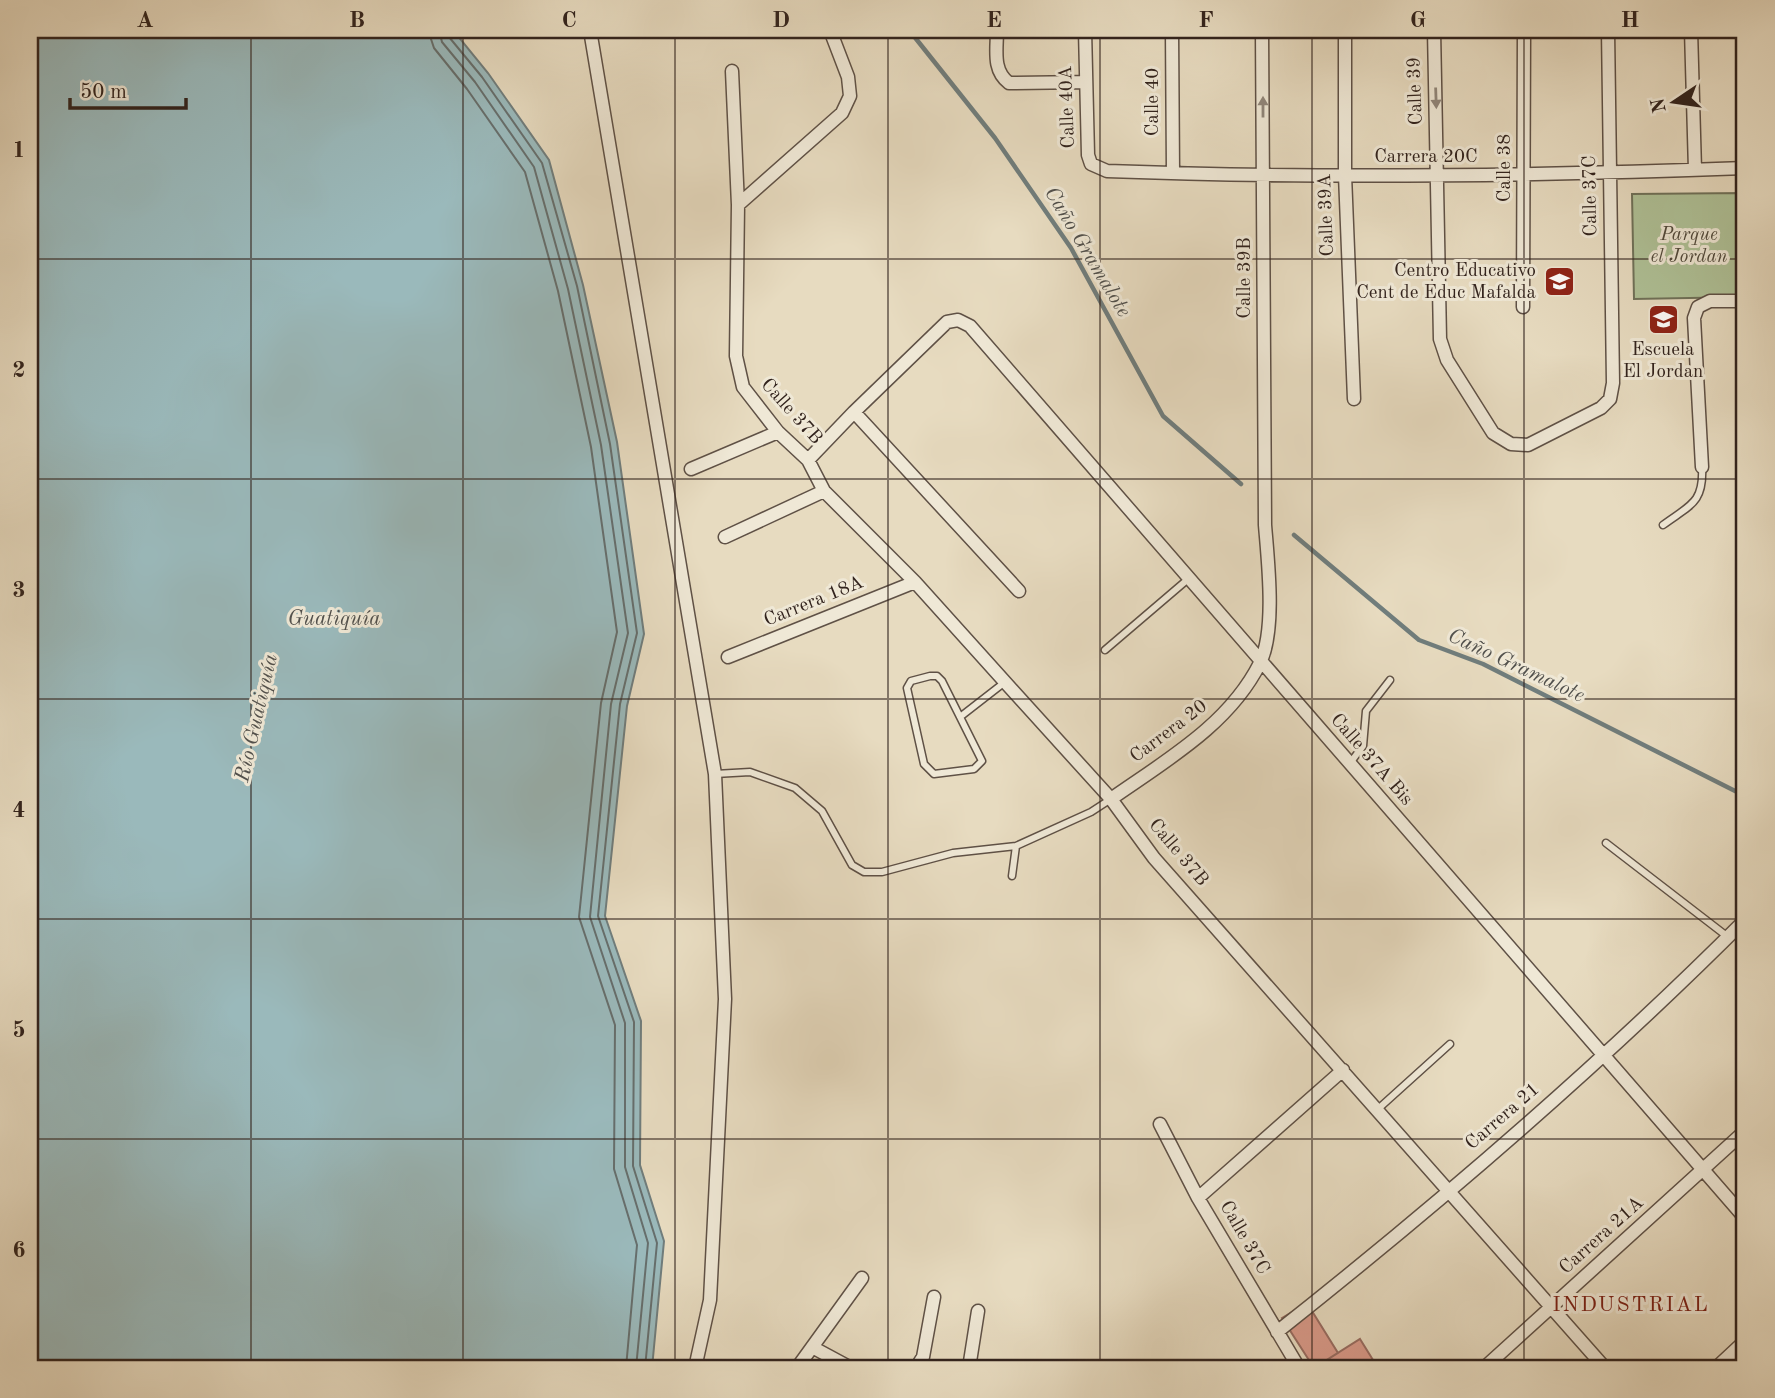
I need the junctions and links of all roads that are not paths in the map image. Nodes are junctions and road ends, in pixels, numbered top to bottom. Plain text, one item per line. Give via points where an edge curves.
1 (590, 30) edge
2 (830, 30) edge
3 (997, 30) edge
4 (1085, 30) edge
5 (1172, 30) edge
6 (1262, 30) edge
7 (1345, 30) edge
8 (1434, 30) edge
9 (1524, 30) edge
10 (1608, 30) edge
11 (1691, 30) edge
12 (732, 71) dead end
13 (1086, 82) junction
14 (1745, 168) edge
15 (1695, 170) junction
16 (1107, 171) joint
17 (1173, 173) junction
18 (1610, 173) junction
19 (1263, 175) junction
20 (1345, 175) junction
21 (1438, 176) junction
22 (1524, 176) junction
23 (738, 205) junction
24 (1745, 301) edge
25 (1523, 307) dead end
26 (1447, 360) joint
27 (1354, 399) dead end
28 (854, 412) junction
29 (778, 432) junction
30 (808, 460) junction
31 (1702, 467) joint
32 (691, 469) dead end
33 (824, 491) junction
34 (1265, 525) joint
35 (1663, 525) dead end
36 (725, 537) dead end
37 (1187, 580) junction
38 (915, 582) junction
39 (1019, 591) dead end
40 (1105, 650) dead end
41 (728, 657) dead end
42 (1261, 662) junction
43 (1390, 680) dead end
44 (1006, 682) junction
45 (960, 717) junction
46 (1349, 764) junction
47 (715, 774) junction
48 (1111, 799) junction
49 (1606, 843) dead end
50 (1016, 846) junction
51 (1012, 876) dead end
52 (1745, 920) edge
53 (1728, 937) junction
54 (1450, 1044) dead end
55 (1603, 1056) junction
56 (1343, 1070) junction
57 (1378, 1109) junction
58 (1160, 1124) dead end
59 (1745, 1131) edge
60 (1703, 1169) junction
61 (1449, 1190) junction
62 (1198, 1198) junction
63 (1745, 1218) edge
64 (862, 1278) dead end
65 (934, 1297) dead end
66 (1552, 1307) junction
67 (978, 1311) dead end
68 (1277, 1332) junction
69 (1745, 1340) edge
70 (812, 1347) junction
71 (695, 1368) edge
72 (797, 1368) edge
73 (851, 1368) edge
74 (916, 1368) edge
75 (969, 1368) edge
76 (1299, 1368) edge
77 (1484, 1368) edge
78 (1605, 1368) edge
79 (1716, 1368) edge

1 - 47 street
2 - 23 street via 848,76 850,96 842,113
3 - 13 street via 996,64 999,76 1009,83
4 - 13 street, Calle 40A
5 - 17 street, Calle 40
19 -> 6 street, Calle 39B
7 - 20 street, Calle 39A
8 -> 21 street, Calle 39
9 - 22 street, Calle 38
10 - 18 street, Calle 37C
11 - 15 street
12 - 23 street, Calle 37B
13 - 16 street, Calle 40A via 1088,155 1091,164
14 - 15 street, Carrera 20C
15 - 18 street, Carrera 20C
16 - 17 street, Carrera 20C
17 - 19 street, Carrera 20C
18 - 22 street, Carrera 20C
18 - 26 street, Calle 37C via 1610,399 1528,445 1511,444 1493,433
19 - 20 street, Carrera 20C
19 - 34 street, Calle 39B
20 - 21 street, Carrera 20C
20 - 27 street, Calle 39A
21 - 22 street, Carrera 20C
21 - 26 street, Calle 39 via 1438,320
22 - 25 street, Calle 38
23 - 29 street, Calle 37B via 736,356 743,387
24 - 31 street via 1710,302 1698,307 1694,318
28 - 30 street
28 - 37 street, Calle 37A Bis via 947,322 958,320 970,326
28 - 39 street
29 - 30 street, Calle 37B
29 - 32 street
30 - 33 street, Calle 37B
31 - 35 lane via 1702,491 1696,500
33 - 36 street
33 - 38 street, Calle 37B
34 - 42 street, Carrera 20 via 1271,603
37 - 40 lane
37 - 42 street, Calle 37A Bis
38 - 41 street, Carrera 18A
38 - 44 street, Calle 37B
42 - 46 street, Calle 37A Bis
42 - 48 street, Carrera 20 via 1221,719
43 - 46 lane via 1366,711 1363,746
44 - 45 lane
44 - 48 street, Calle 37B
45 - 45 lane via 937,676 908,684 924,764 934,774 974,769 982,761
46 - 55 street, Calle 37A Bis
47 - 50 lane via 750,772 795,788 822,811 852,865 864,872 882,872 953,853
47 - 71 street via 725,999 710,1300
48 - 50 lane
48 - 56 street, Calle 37B via 1154,858
49 - 53 lane
50 - 51 lane
52 - 53 street, Carrera 21
53 - 55 street, Carrera 21
54 - 57 lane
55 - 60 street, Calle 37A Bis
55 - 61 street, Carrera 21
56 - 57 street, Calle 37B
56 - 62 street
57 - 61 street, Calle 37B
58 - 62 street, Calle 37C
59 - 60 street, Carrera 21A
60 - 63 street, Calle 37A Bis
60 - 66 street, Carrera 21A
61 - 66 street, Calle 37B
61 - 68 street, Carrera 21
62 - 68 street, Calle 37C
64 - 70 street
65 - 74 street via 923,1357
66 - 77 street, Carrera 21A
66 - 78 street, Calle 37B
67 - 75 street
68 - 76 street, Calle 37C
69 - 79 street
70 - 72 street
70 - 73 street

